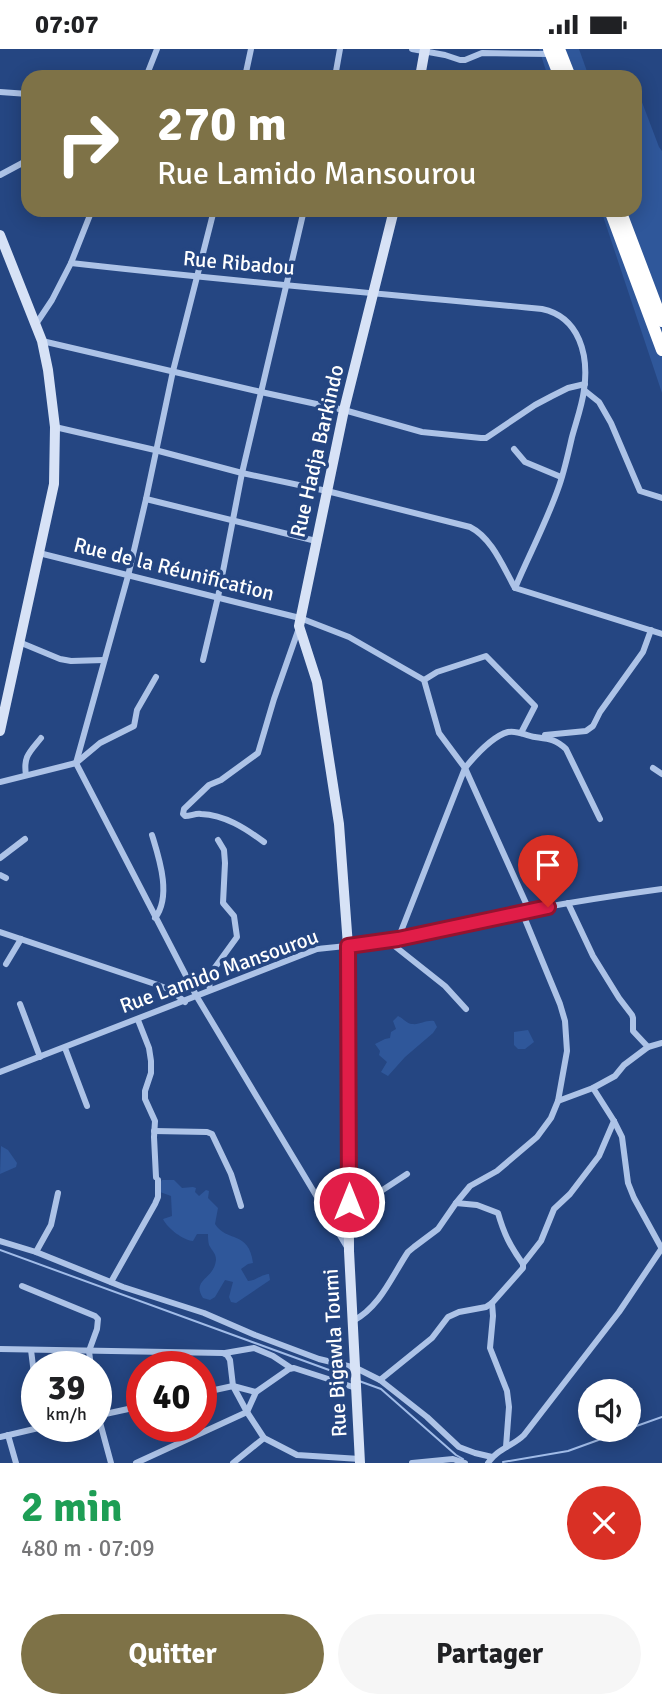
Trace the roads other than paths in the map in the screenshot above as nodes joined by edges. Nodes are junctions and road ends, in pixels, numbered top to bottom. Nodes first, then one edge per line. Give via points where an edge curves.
1 (157, 49) edge
2 (251, 49) edge
3 (340, 49) edge
4 (412, 49) edge
5 (425, 50) edge
6 (553, 51) edge
7 (149, 70) edge
8 (246, 70) edge
9 (336, 70) edge
10 (421, 70) edge
11 (557, 70) edge
12 (565, 70) edge
13 (0, 92) edge
14 (21, 94) edge
15 (21, 164) edge
16 (0, 175) edge
17 (89, 217) edge
18 (212, 217) edge
19 (302, 217) edge
20 (392, 217) edge
21 (613, 217) edge
22 (623, 217) edge
23 (0, 235) edge
24 (71, 263) junction
25 (197, 278) junction
26 (286, 284) junction
27 (373, 293) junction
28 (662, 321) edge
29 (36, 324) junction
30 (42, 341) junction
31 (662, 350) edge
32 (173, 371) junction
33 (585, 387) junction
34 (261, 392) junction
35 (344, 410) junction
36 (55, 427) junction
37 (514, 449) dead end
38 (155, 450) junction
39 (242, 473) junction
40 (561, 477) junction
41 (327, 491) junction
42 (662, 498) edge
43 (146, 499) junction
44 (233, 521) junction
45 (316, 541) junction
46 (39, 553) junction
47 (128, 576) junction
48 (515, 588) junction
49 (218, 597) junction
50 (300, 622) junction
51 (651, 630) junction
52 (662, 634) edge
53 (19, 642) junction
54 (104, 660) junction
55 (203, 660) dead end
56 (156, 677) dead end
57 (424, 680) junction
58 (0, 731) edge
59 (521, 733) junction
60 (531, 737) junction
61 (41, 738) dead end
62 (76, 763) junction
63 (465, 768) junction
64 (653, 768) dead end
65 (662, 774) edge
66 (26, 775) junction
67 (0, 782) edge
68 (600, 819) dead end
69 (152, 835) dead end
70 (25, 839) dead end
71 (218, 840) dead end
72 (264, 842) dead end
73 (0, 858) edge
74 (662, 889) edge
75 (568, 903) junction
76 (525, 911) junction
77 (155, 918) junction
78 (0, 932) edge
79 (21, 939) junction
80 (398, 939) junction
81 (387, 940) junction
82 (348, 946) junction
83 (6, 964) dead end
84 (210, 989) junction
85 (197, 997) junction
86 (185, 1002) junction
87 (20, 1004) dead end
88 (466, 1009) dead end
89 (138, 1020) junction
90 (662, 1044) edge
91 (648, 1047) junction
92 (65, 1048) junction
93 (40, 1057) junction
94 (0, 1072) edge
95 (593, 1088) junction
96 (558, 1101) junction
97 (87, 1106) dead end
98 (614, 1121) junction
99 (154, 1131) junction
100 (407, 1174) dead end
101 (58, 1193) dead end
102 (349, 1202) junction
103 (456, 1203) junction
104 (241, 1206) dead end
105 (0, 1241) edge
106 (662, 1249) edge
107 (349, 1251) junction
108 (36, 1252) junction
109 (523, 1264) junction
110 (111, 1282) junction
111 (22, 1286) dead end
112 (492, 1303) junction
113 (354, 1321) junction
114 (0, 1349) edge
115 (32, 1350) joint
116 (60, 1351) edge
117 (89, 1351) edge
118 (112, 1352) edge
119 (223, 1353) junction
120 (291, 1368) junction
121 (356, 1370) junction
122 (380, 1380) junction
123 (233, 1386) junction
124 (356, 1386) junction
125 (217, 1390) edge
126 (256, 1392) junction
127 (247, 1412) junction
128 (4, 1436) edge
129 (264, 1439) junction
130 (105, 1442) edge
131 (506, 1447) junction
132 (297, 1455) junction
133 (332, 1460) edge
134 (490, 1460) edge
135 (360, 1461) edge
136 (16, 1463) edge
137 (111, 1463) edge
138 (136, 1463) edge
139 (233, 1463) edge
140 (291, 1463) edge
141 (412, 1463) edge
142 (465, 1463) edge

1 - 7 street
2 - 8 street
3 - 9 street
4 - 5 street
5 - 6 street via 460,60 482,53
5 - 10 street
6 - 11 highway
6 - 12 highway
13 - 14 street
15 - 16 street
17 - 24 street
18 - 25 street
19 - 26 street
20 - 27 street, Rue Hadja Barkindo
21 - 31 highway
22 - 28 highway
23 - 29 street
24 - 25 street, Rue Ribadou
24 - 29 street
25 - 26 street, Rue Ribadou
25 - 32 street
26 - 27 street, Rue Ribadou
26 - 34 street
27 - 33 street, Rue Ribadou via 552,311 562,316 578,337 584,354
27 - 35 street, Rue Hadja Barkindo
29 - 30 street
30 - 32 street
30 - 36 street
32 - 34 street
32 - 38 street
33 - 35 street via 552,396 481,438 422,432
33 - 40 street, Rue Ribadou
33 - 42 street via 611,423 640,491
34 - 35 street
34 - 39 street
35 - 41 street, Rue Hadja Barkindo
36 - 38 street
36 - 46 street via 54,484
37 - 40 street via 525,462
38 - 39 street
38 - 43 street
39 - 41 street
39 - 44 street
40 - 48 street, Rue Ribadou
41 - 45 street, Rue Hadja Barkindo
41 - 48 street via 475,529
43 - 44 street
43 - 47 street
44 - 45 street
44 - 49 street
45 - 50 street, Rue Hadja Barkindo
46 - 47 street, Rue de la Réunification
46 - 53 street
47 - 49 street, Rue de la Réunification
47 - 54 street
48 - 51 street
49 - 50 street, Rue de la Réunification
49 - 55 street
50 - 57 street, Rue de la Réunification via 349,637
50 - 72 street via 258,753 209,785 183,814 220,818
50 - 82 street, Rue Bigawla Toumi via 317,682 337,811
51 - 52 street
51 - 60 street via 643,652 593,726 586,731
53 - 54 street via 60,659
53 - 58 street
54 - 62 street
56 - 62 street via 137,710 134,726 100,743
57 - 59 street via 486,656 535,706
57 - 63 street via 439,733
59 - 60 street
59 - 63 street via 498,737
60 - 68 street via 557,741 566,749
61 - 66 street via 25,759
62 - 66 street
62 - 77 street
63 - 76 street
63 - 80 street
64 - 65 street
66 - 67 street
69 - 77 street via 164,885
70 - 73 street
71 - 84 street via 224,850 223,903 234,916 237,937 208,977
74 - 75 street, Rue Lamido Mansourou
75 - 76 street, Rue Lamido Mansourou
75 - 91 street via 593,956 634,1018 634,1031
76 - 80 street, Rue Lamido Mansourou
76 - 96 street via 565,1021 567,1051
77 - 85 street
78 - 79 street
79 - 83 street
79 - 86 street via 155,984
80 - 81 street, Rue Lamido Mansourou
81 - 82 street, Rue Lamido Mansourou
81 - 88 street via 450,990
82 - 84 street, Rue Lamido Mansourou via 317,949
82 - 102 street, Rue Bigawla Toumi
84 - 85 street, Rue Lamido Mansourou
85 - 86 street, Rue Lamido Mansourou
85 - 107 street
86 - 89 street, Rue Lamido Mansourou
87 - 93 street
89 - 92 street, Rue Lamido Mansourou
89 - 99 street via 151,1061 145,1099 155,1121
90 - 91 street
91 - 95 street via 615,1076
92 - 93 street, Rue Lamido Mansourou
92 - 97 street
93 - 94 street, Rue Lamido Mansourou
95 - 96 street
95 - 98 street
96 - 103 street via 537,1137 497,1171 470,1186
98 - 106 street via 622,1137 628,1183
98 - 109 street via 599,1156 554,1209 541,1241
99 - 104 street via 212,1134
99 - 110 street via 158,1197
100 - 102 street via 372,1197
101 - 108 street via 51,1224
102 - 107 street, Rue Bigawla Toumi
103 - 109 street via 498,1213 509,1244
103 - 113 street via 438,1229 408,1252 366,1314
105 - 108 street
106 - 131 street via 524,1435
107 - 113 street, Rue Bigawla Toumi
108 - 110 street
109 - 112 street
110 - 121 street
111 - 117 street via 95,1316 99,1321
112 - 122 street via 448,1317 432,1338
112 - 131 street via 490,1349 507,1391
113 - 121 street, Rue Bigawla Toumi
114 - 115 street
115 - 116 street
118 - 119 street
119 - 120 street via 254,1348
119 - 123 street via 230,1360
120 - 124 street
120 - 126 street
121 - 122 street
121 - 124 street, Rue Bigawla Toumi
122 - 134 street via 459,1447
123 - 125 street
123 - 126 street
123 - 127 street
124 - 135 street, Rue Bigawla Toumi
126 - 127 street
127 - 129 street
127 - 138 street
128 - 136 street
129 - 132 street
129 - 139 street
130 - 137 street
131 - 134 street
132 - 133 street
132 - 140 street
133 - 135 street
141 - 142 street via 453,1459

